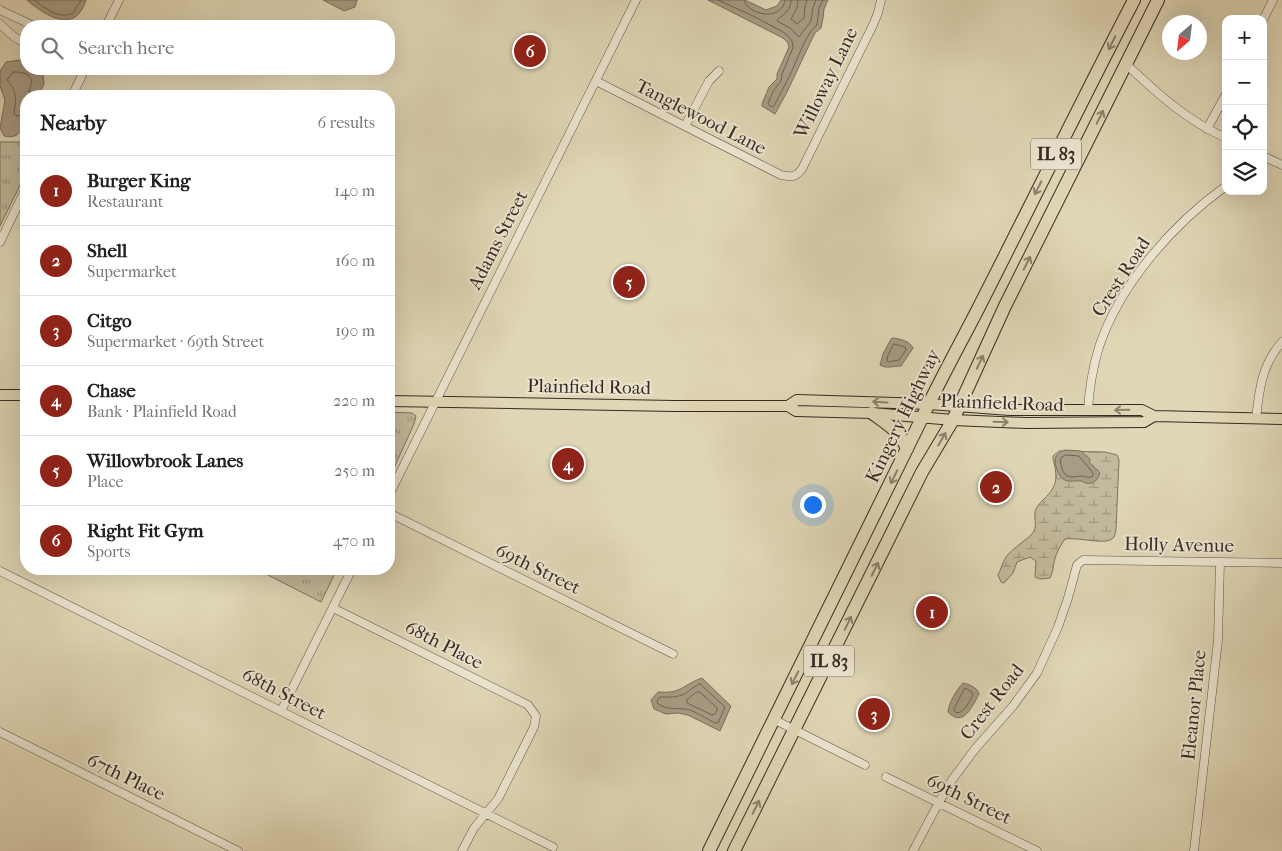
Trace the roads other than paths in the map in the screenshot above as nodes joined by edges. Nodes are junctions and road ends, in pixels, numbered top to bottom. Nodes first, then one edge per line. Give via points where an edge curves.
1 (119, 0) edge
2 (636, 0) edge
3 (881, 0) edge
4 (1134, 0) edge
5 (1158, 0) edge
6 (1273, 0) edge
7 (0, 10) edge
8 (1266, 15) edge
9 (21, 20) edge
10 (109, 20) edge
11 (0, 24) edge
12 (20, 40) edge
13 (1126, 64) junction
14 (719, 71) dead end
15 (82, 75) edge
16 (596, 81) junction
17 (75, 90) edge
18 (1222, 101) edge
19 (685, 126) junction
20 (1207, 129) junction
21 (1222, 136) edge
22 (1267, 159) edge
23 (1282, 164) edge
24 (794, 176) joint
25 (1222, 189) edge
26 (20, 200) edge
27 (0, 242) edge
28 (1282, 342) edge
29 (0, 394) edge
30 (20, 395) edge
31 (395, 401) edge
32 (436, 402) junction
33 (929, 404) junction
34 (788, 406) junction
35 (959, 406) junction
36 (1088, 411) junction
37 (872, 413) junction
38 (1154, 416) junction
39 (922, 417) junction
40 (1256, 419) junction
41 (1282, 419) edge
42 (953, 420) junction
43 (907, 449) junction
44 (395, 483) edge
45 (395, 516) edge
46 (1220, 562) junction
47 (1282, 563) edge
48 (1077, 565) joint
49 (0, 571) edge
50 (349, 575) edge
51 (333, 608) junction
52 (673, 654) dead end
53 (281, 711) junction
54 (775, 720) junction
55 (795, 730) junction
56 (0, 732) edge
57 (865, 765) dead end
58 (886, 777) dead end
59 (939, 802) junction
60 (486, 814) junction
61 (553, 847) dead end
62 (238, 851) edge
63 (462, 851) edge
64 (709, 851) edge
65 (734, 851) edge
66 (913, 851) edge
67 (1037, 851) edge
68 (1194, 851) edge

1 - 10 street
2 - 16 street, Adams Street
3 - 24 street, Willoway Lane via 873,24 802,169
4 -> 33 highway, Kingery Highway / IL 83
5 - 13 highway, IL 83
6 - 8 street
7 - 9 street
11 - 12 street
13 - 20 street via 1171,105
35 -> 13 highway, IL 83 via 1005,306
14 - 19 street via 709,81
15 - 17 street
16 - 19 street, Tanglewood Lane
16 - 32 street, Adams Street
18 - 20 street
19 - 24 street, Tanglewood Lane via 781,175
20 - 21 street
22 - 23 street
25 - 36 street, Crest Road via 1166,239 1123,298 1100,346
26 - 27 street
28 - 40 street via 1262,376
29 - 30 main road
31 - 32 main road, Plainfield Road
32 - 34 main road, Plainfield Road
32 - 44 street, Adams Street
33 -> 34 main road, Plainfield Road via 797,400
33 - 35 main road, Plainfield Road
33 - 39 highway, Kingery Highway / IL 83
34 - 37 main road, Plainfield Road via 796,411
35 - 36 main road, Plainfield Road
35 - 42 highway, IL 83
38 -> 36 main road, Plainfield Road via 1142,410
37 - 39 main road, Plainfield Road
37 - 43 highway via 904,439
38 - 40 main road, Plainfield Road
42 -> 38 main road, Plainfield Road via 1094,424 1144,422
39 - 42 main road, Plainfield Road
39 - 43 highway, Kingery Highway / IL 83
40 - 41 main road, Plainfield Road
55 -> 42 highway, IL 83 via 922,472
43 -> 54 highway, Kingery Highway / IL 83
45 - 52 street, 69th Street
46 - 47 street, Holly Avenue
46 - 48 street, Holly Avenue via 1083,560
46 - 68 street, Eleanor Place via 1218,639
48 - 59 street, Crest Road via 1058,627 1037,673 960,769
49 - 53 street, 68th Street
50 - 51 street
51 - 53 street
51 - 60 street, 68th Place via 528,705 536,716 534,727 498,799
53 - 60 street, 68th Street
54 - 55 street
54 - 64 highway, Kingery Highway / IL 83
55 - 57 street
65 -> 55 highway, IL 83
56 - 62 street, 67th Place
58 - 59 street, 69th Street
59 - 66 street, Crest Road
59 - 67 street, 69th Street
60 - 61 street, 68th Street
60 - 63 street

